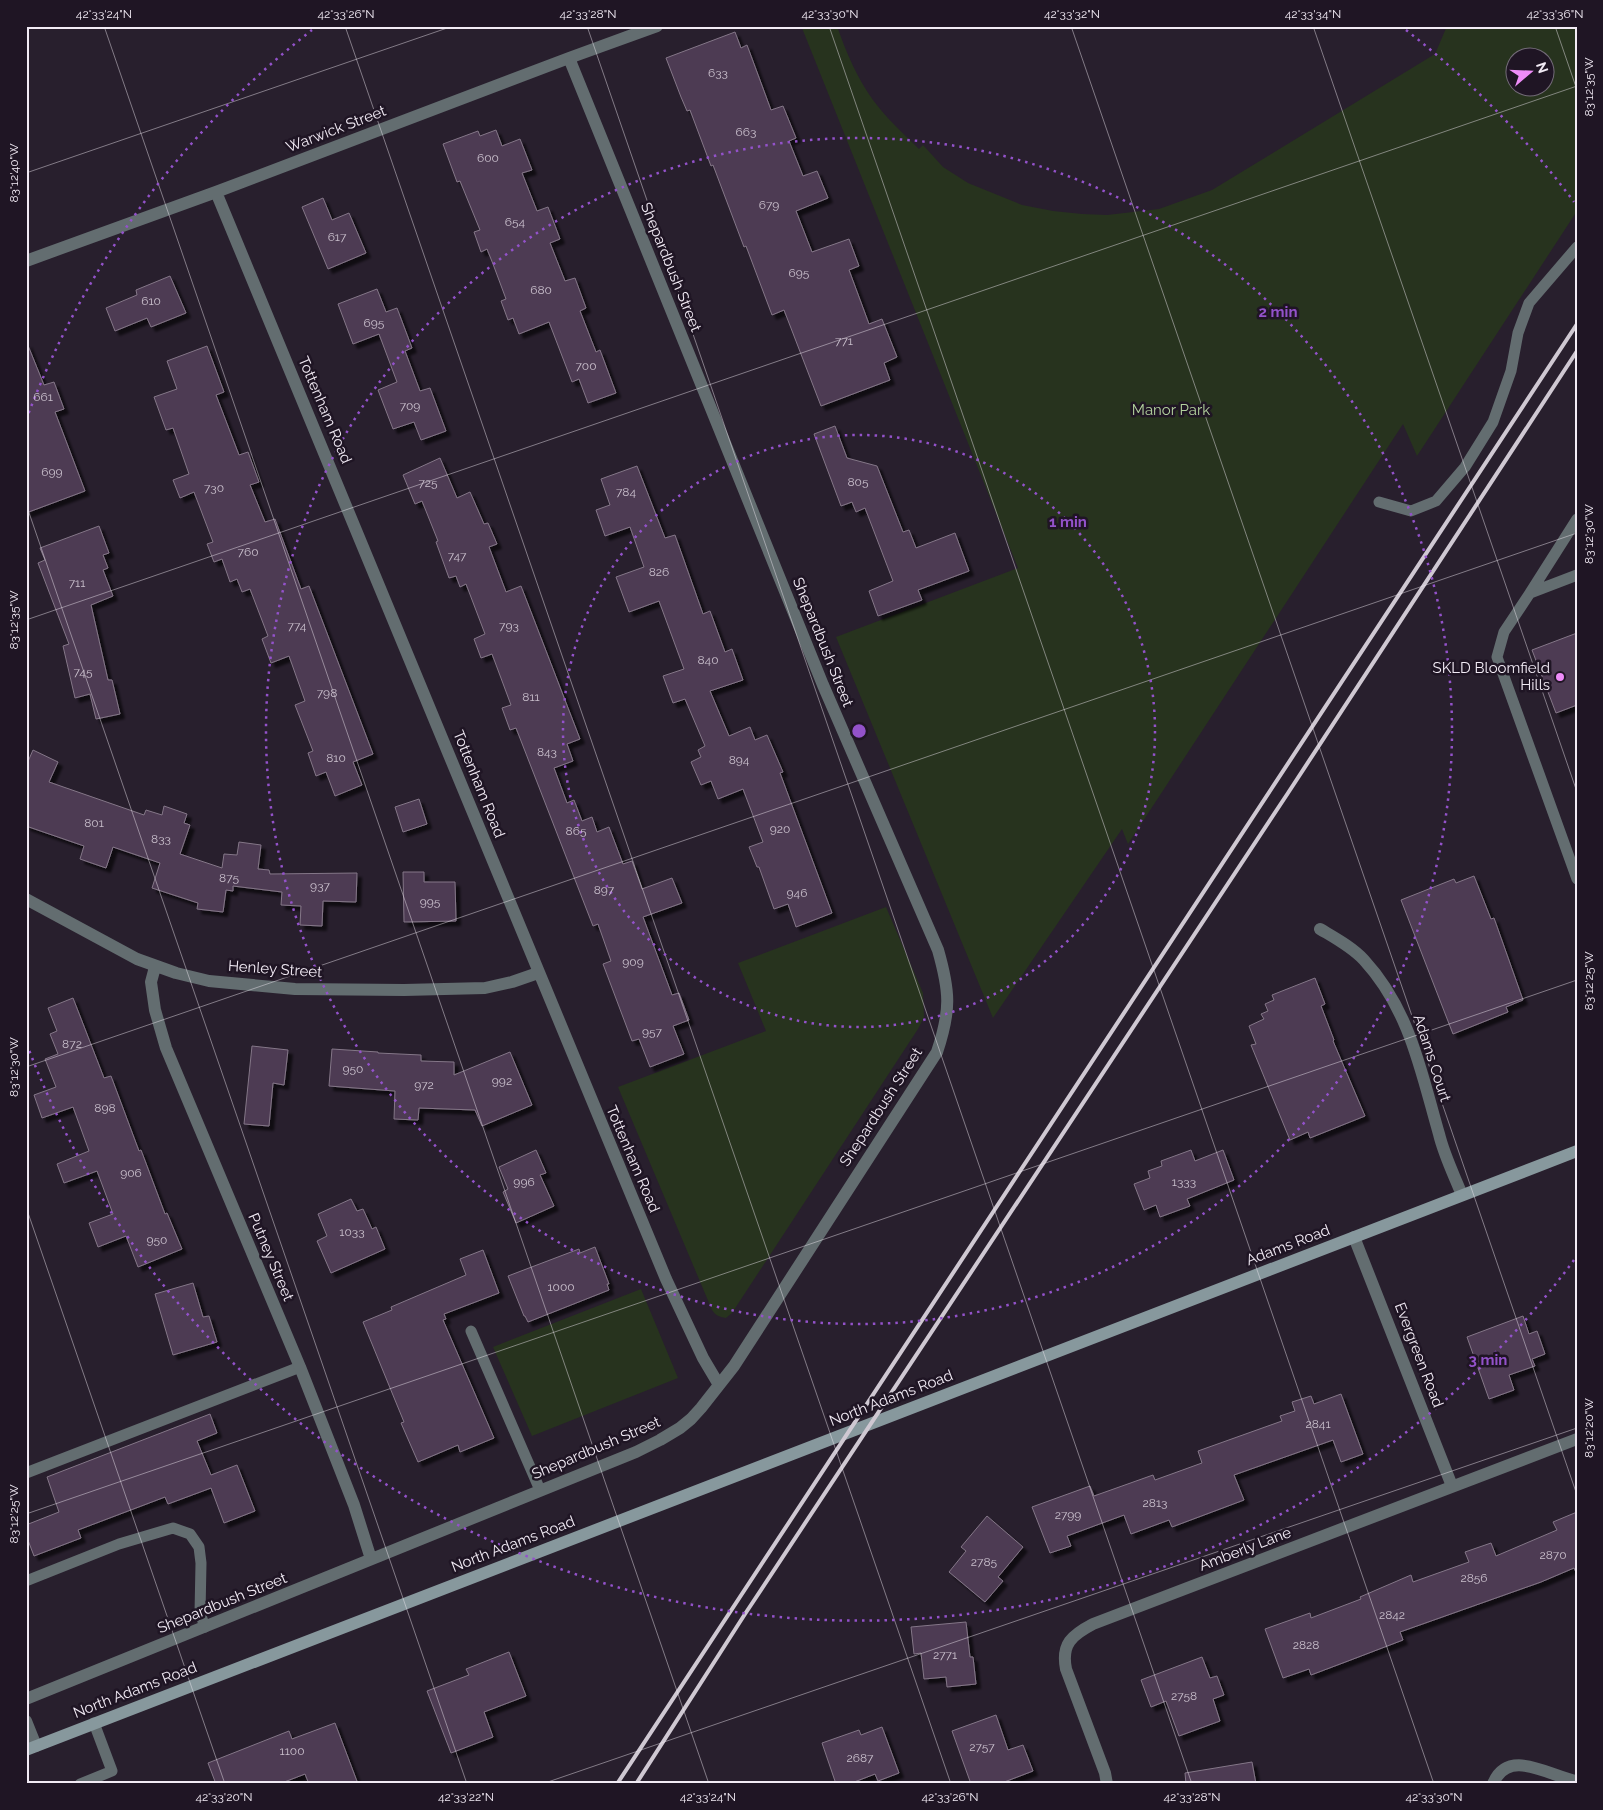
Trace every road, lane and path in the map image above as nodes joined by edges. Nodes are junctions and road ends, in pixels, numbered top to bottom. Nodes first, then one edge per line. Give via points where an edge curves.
1 (657, 26) edge
2 (569, 58) junction
3 (216, 192) junction
4 (1577, 247) edge
5 (26, 261) edge
6 (1379, 502) dead end
7 (1577, 518) edge
8 (1577, 575) edge
9 (1530, 593) junction
10 (1577, 879) edge
11 (26, 899) edge
12 (1320, 928) dead end
13 (155, 967) junction
14 (538, 973) junction
15 (1577, 1151) edge
16 (1462, 1195) junction
17 (1354, 1237) junction
18 (471, 1331) dead end
19 (300, 1367) junction
20 (1012, 1369) joint
21 (719, 1385) junction
22 (1577, 1439) edge
23 (26, 1473) edge
24 (1452, 1486) junction
25 (540, 1490) junction
26 (372, 1559) junction
27 (26, 1581) edge
28 (205, 1627) junction
29 (26, 1699) edge
30 (26, 1721) edge
31 (94, 1723) junction
32 (31, 1748) edge
33 (1577, 1783) edge
34 (80, 1784) edge
35 (1107, 1784) edge
36 (1493, 1784) edge

1 - 2 street, Warwick Street
2 - 3 street, Warwick Street
2 - 21 street, Shepardbush Street via 823,686 938,950 948,994 946,1027 937,1052
3 - 5 street, Warwick Street
3 - 14 street, Tottenham Road
4 - 6 lane via 1529,303 1493,422 1465,468 1436,501 1411,511
7 - 9 lane
8 - 9 lane
9 - 10 lane via 1504,632 1497,657
11 - 13 street, Henley Street
12 - 16 street, Adams Court via 1364,960 1397,1006 1412,1039 1439,1137
13 - 14 street, Henley Street via 208,981 296,989 485,988
13 - 19 street, Putney Street via 151,982 153,1001 166,1048
14 - 21 street, Tottenham Road via 666,1280
15 - 16 main road, Adams Road
16 - 17 main road, Adams Road
17 - 20 main road, Adams Road
17 - 24 street, Evergreen Road
18 - 25 lane
19 - 23 lane
19 - 26 street, Putney Street
20 - 31 main road, North Adams Road
21 - 25 street, Shepardbush Street via 691,1419 660,1440
22 - 24 street, Amberly Lane
24 - 35 street, Amberly Lane via 1080,1631 1068,1642 1064,1657 1066,1669
25 - 26 street, Shepardbush Street
26 - 28 street, Shepardbush Street
27 - 28 lane via 119,1544 173,1528 190,1534 199,1547 200,1613
28 - 29 street, Shepardbush Street
30 - 32 street
31 - 32 main road, North Adams Road
31 - 34 lane via 112,1771
33 - 36 street via 1523,1764 1511,1766

